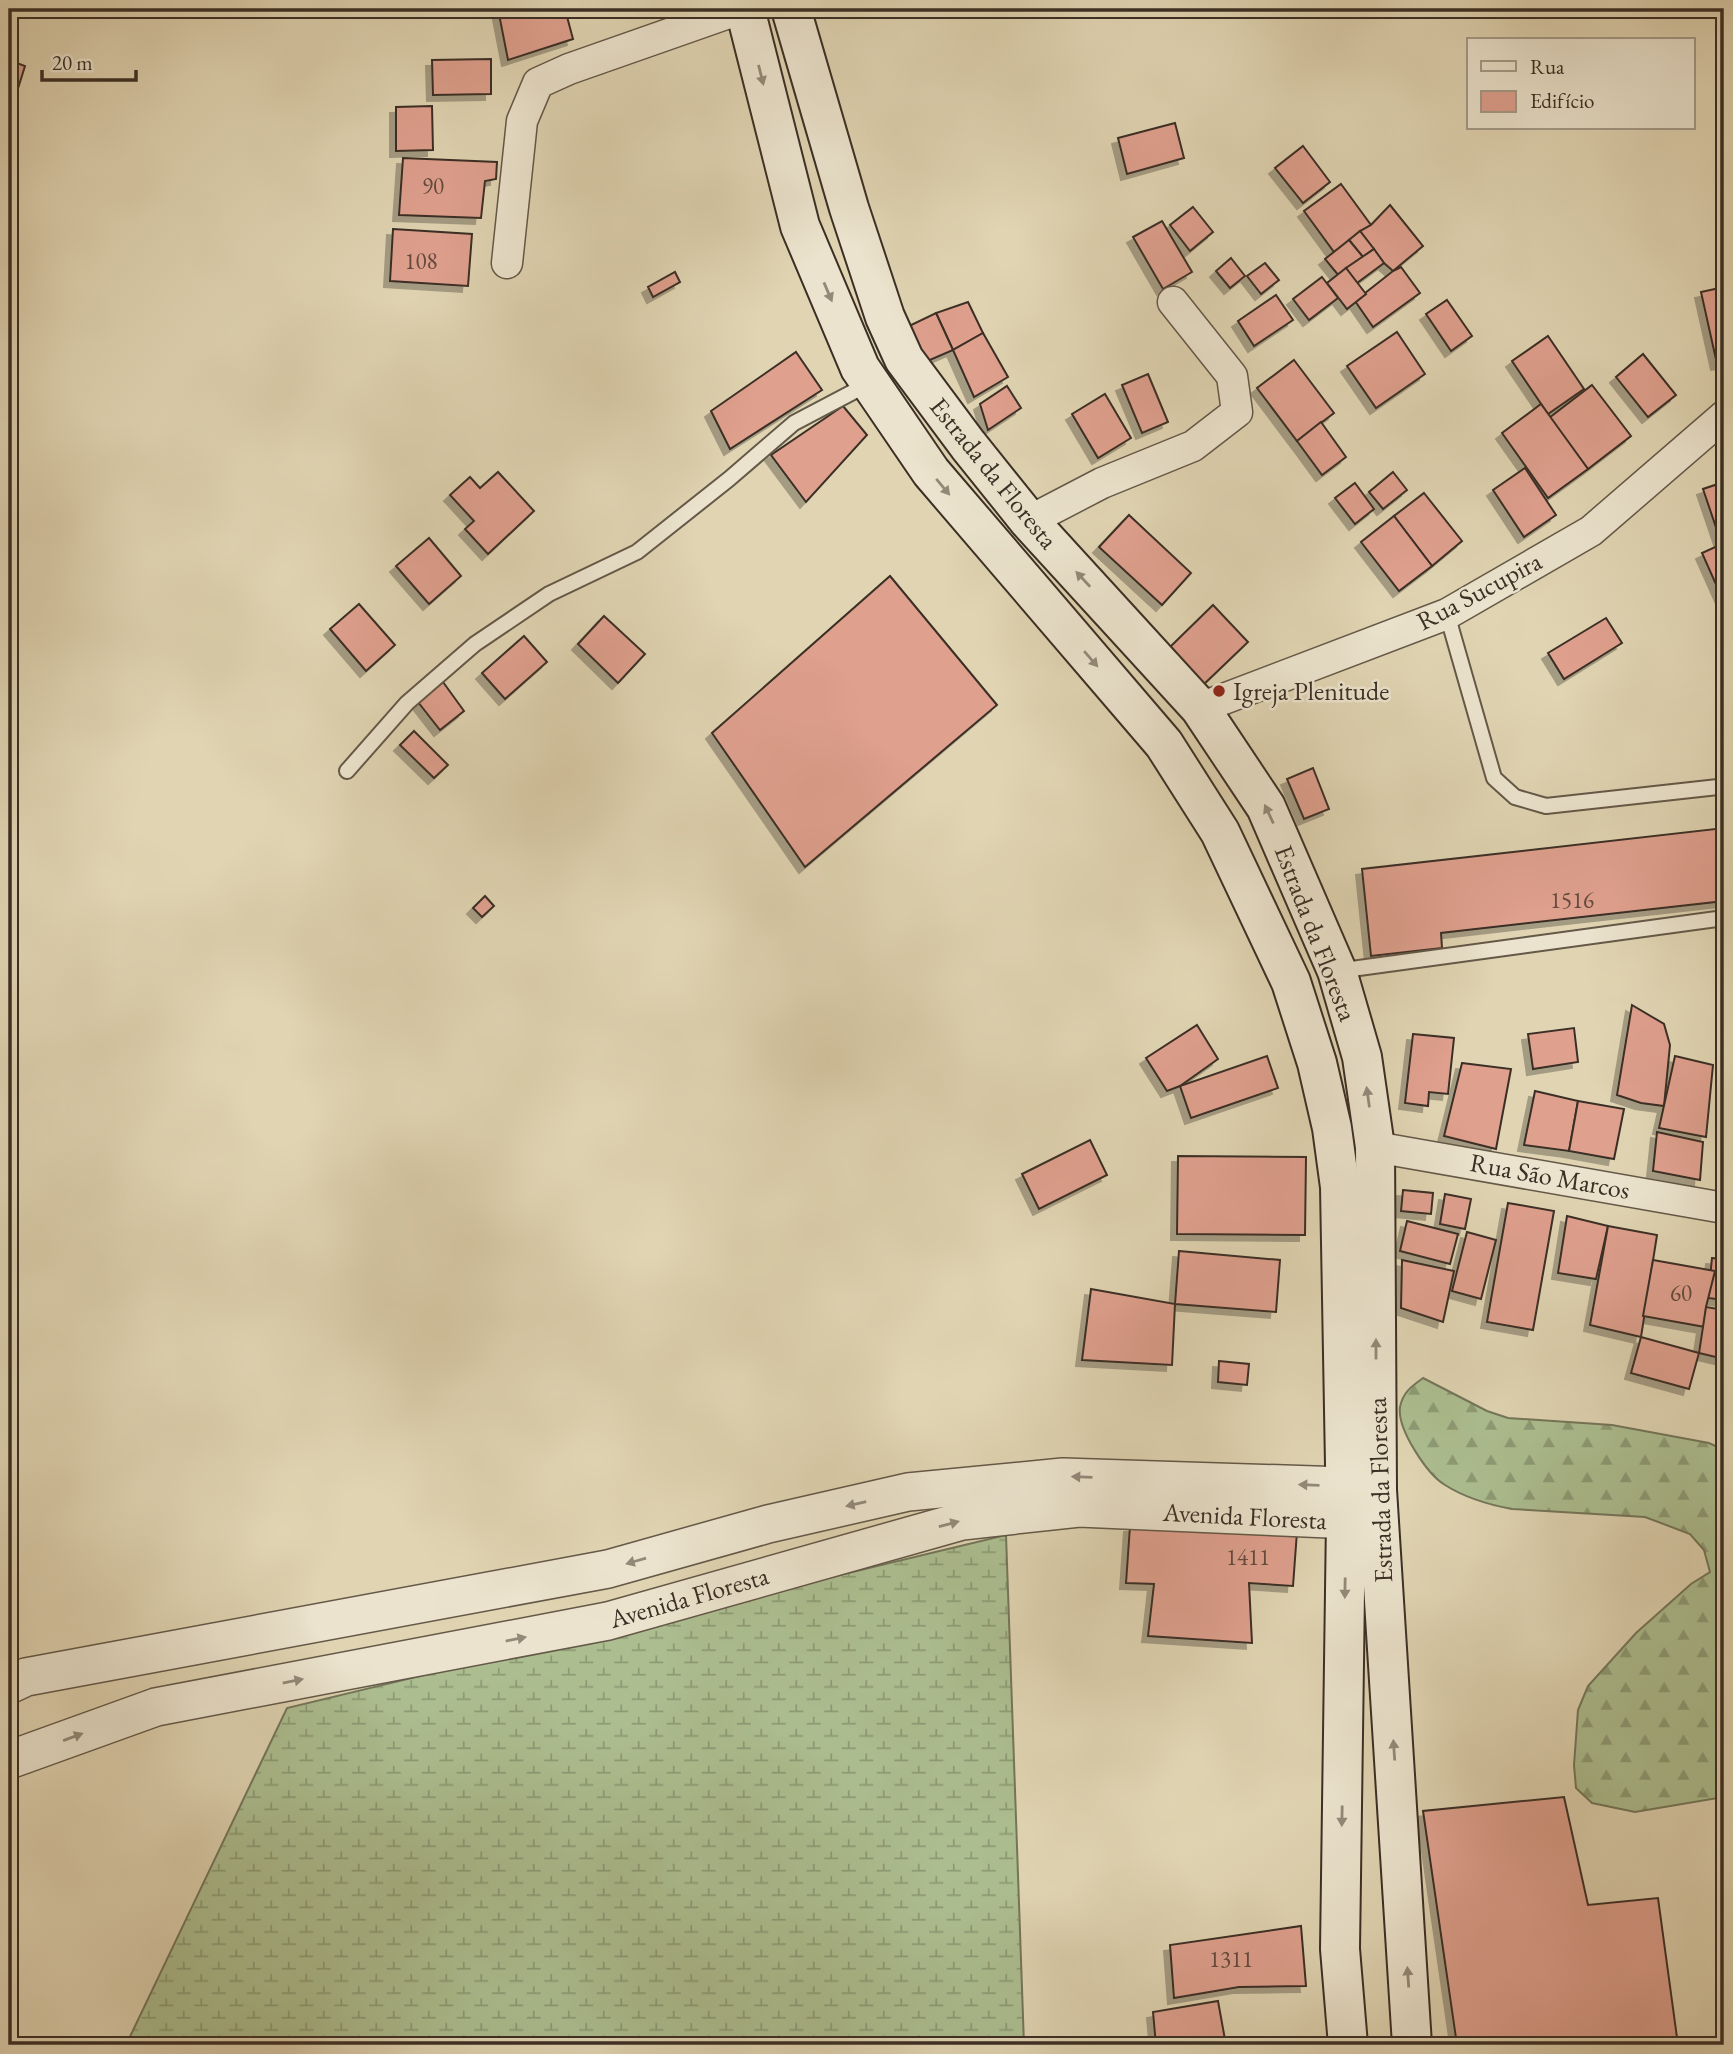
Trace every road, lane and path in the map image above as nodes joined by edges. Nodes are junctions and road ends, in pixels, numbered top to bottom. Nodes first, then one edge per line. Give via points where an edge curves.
1 (742, 9) edge
2 (791, 9) edge
3 (507, 263) dead end
4 (1173, 302) dead end
5 (870, 383) junction
6 (1724, 416) edge
7 (1029, 522) junction
8 (1447, 614) junction
9 (1200, 708) junction
10 (347, 771) dead end
11 (1724, 789) edge
12 (1724, 918) edge
13 (1336, 971) junction
14 (1375, 1147) junction
15 (1724, 1208) edge
16 (1362, 1505) junction
17 (9, 1685) edge
18 (9, 1760) edge
19 (1348, 2045) edge
20 (1412, 2045) edge

1 - 3 street via 538,83 522,121
1 -> 5 main road, Estrada da Floresta via 800,226
2 - 7 main road, Estrada da Floresta via 849,208 904,359
4 - 7 street via 1232,376 1237,412 1193,446 1102,483
5 - 10 lane via 794,423 637,552 549,594 475,645 407,703
5 -> 16 main road, Estrada da Floresta via 931,472 1164,744 1220,832 1291,982 1332,1128
6 - 8 street, Rua Sucupira via 1591,531
9 -> 7 main road, Estrada da Floresta
8 - 9 street, Rua Sucupira
8 - 11 lane via 1494,778 1515,797 1546,806
13 -> 9 main road, Estrada da Floresta via 1266,807
12 - 13 lane
14 -> 13 main road, Estrada da Floresta via 1362,1057
14 - 15 street, Rua São Marcos
16 -> 14 main road, Estrada da Floresta
16 -> 17 street, Avenida Floresta via 1063,1477 908,1492 768,1524 608,1569 26,1677
18 -> 16 street, Avenida Floresta via 156,1707 608,1621 961,1521 1079,1508
16 -> 19 main road, Estrada da Floresta via 1340,1949
20 -> 16 main road, Estrada da Floresta

